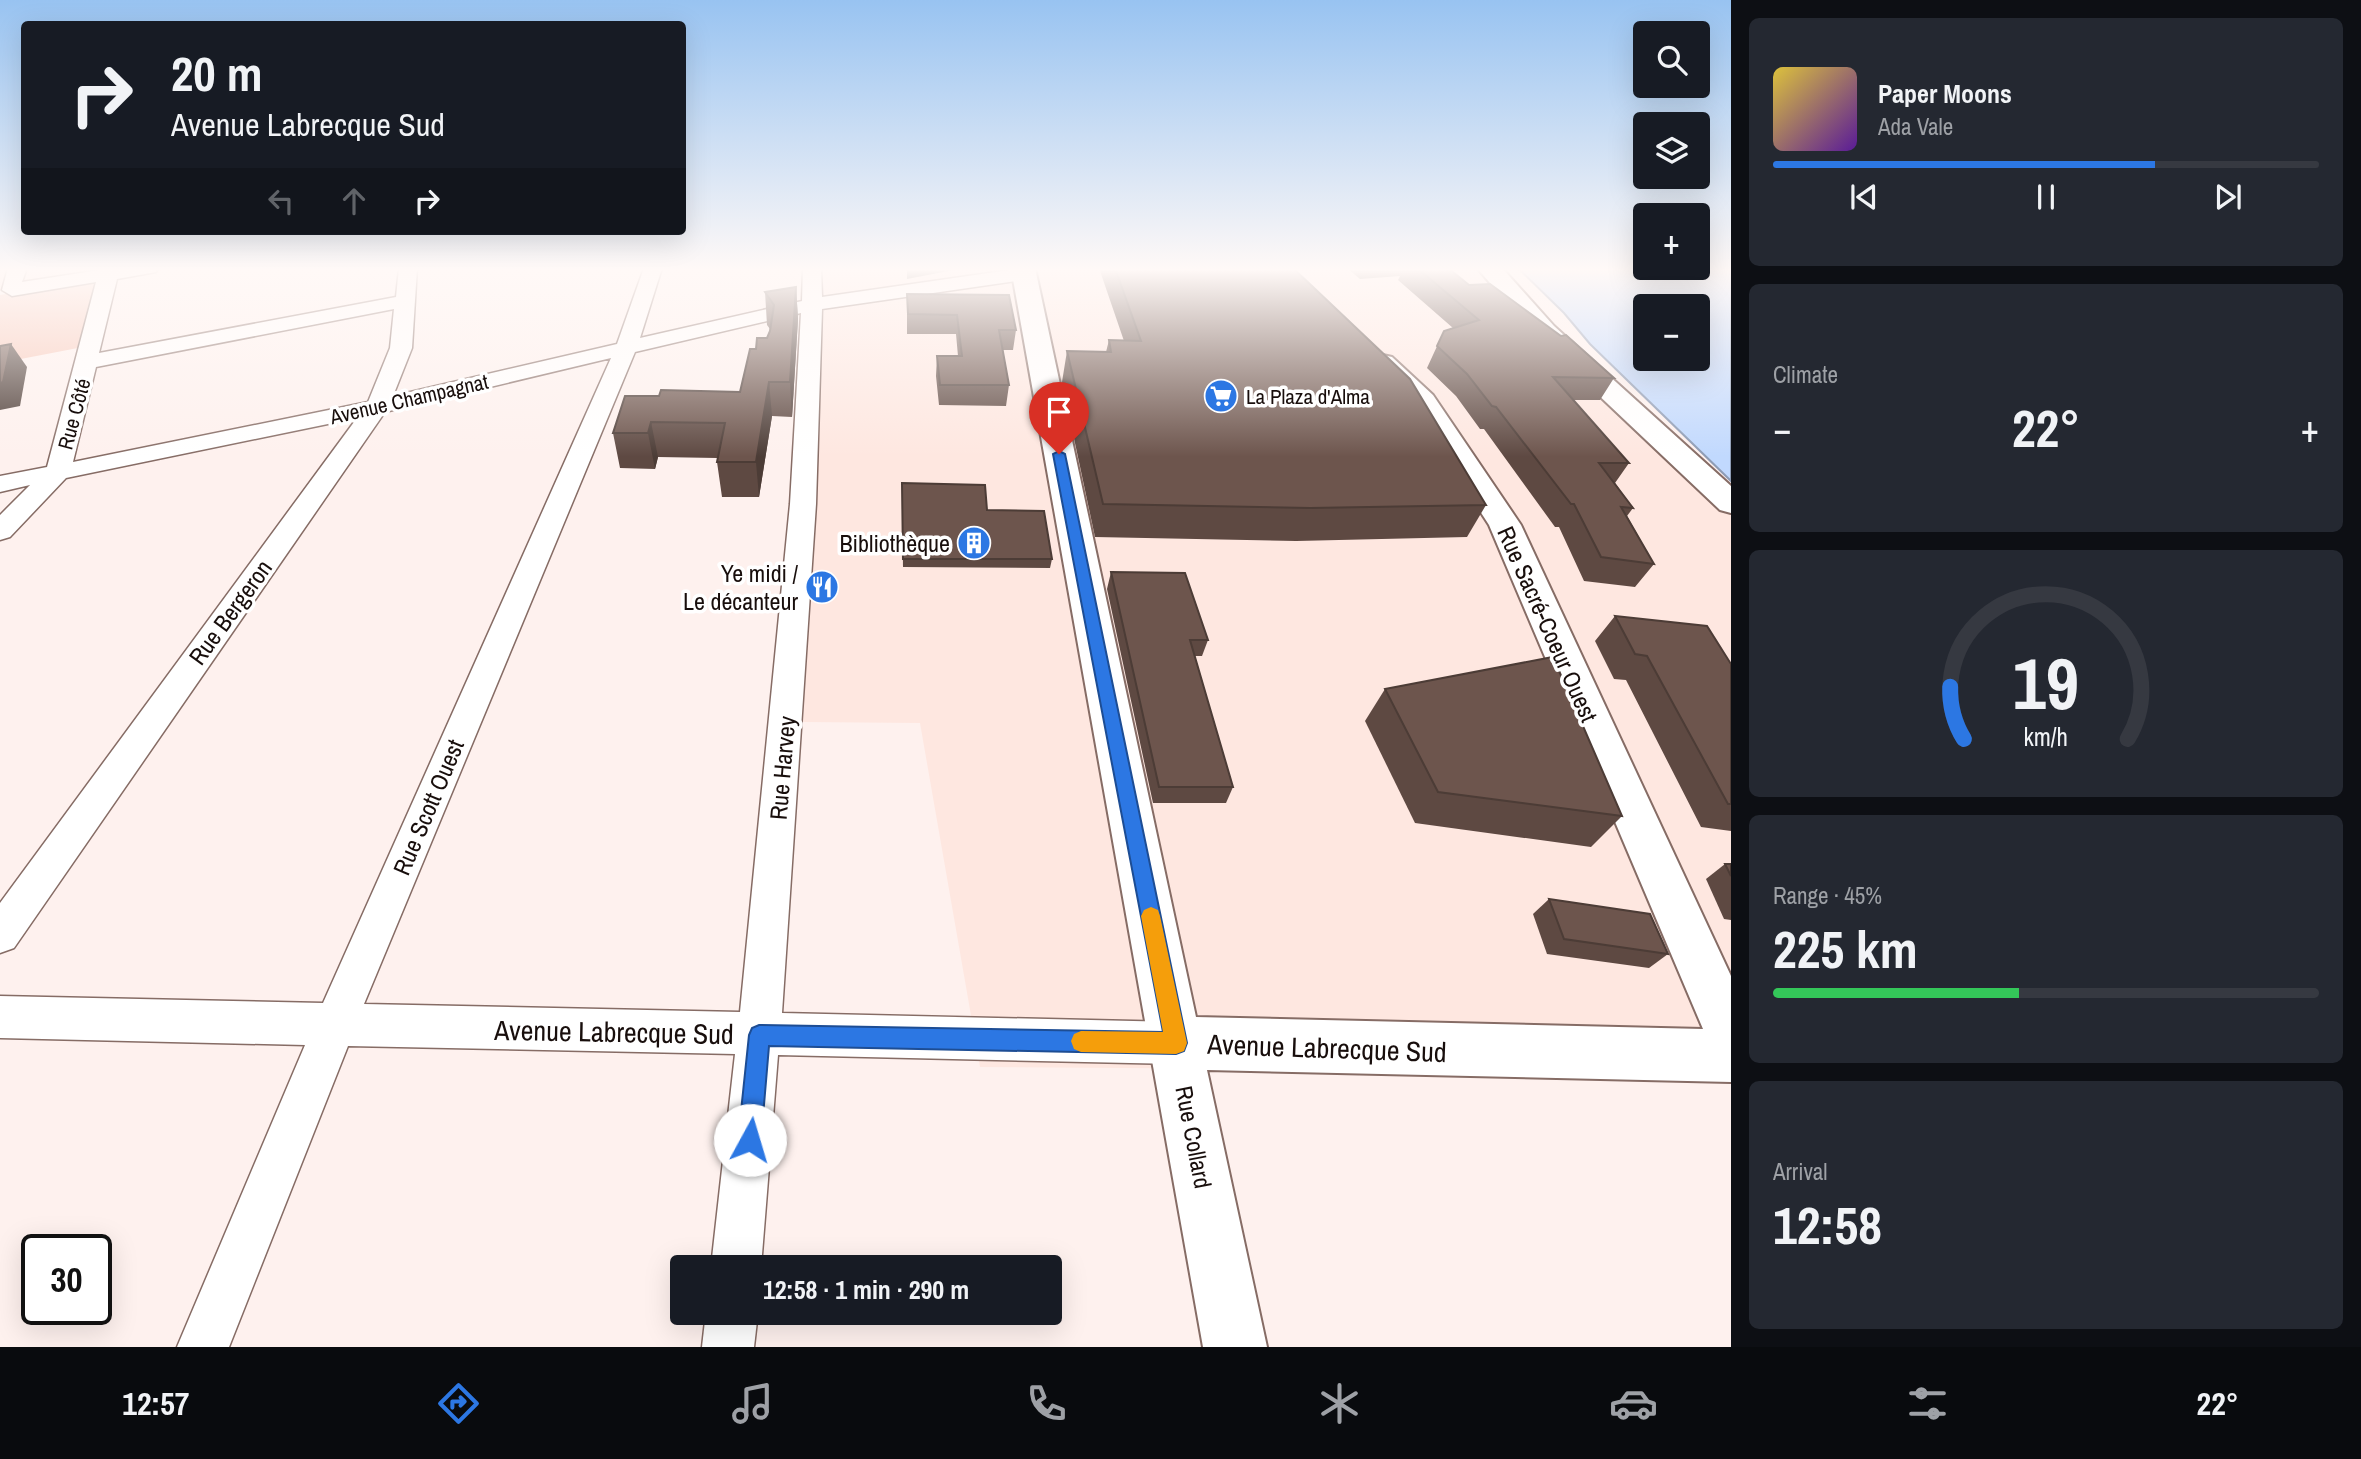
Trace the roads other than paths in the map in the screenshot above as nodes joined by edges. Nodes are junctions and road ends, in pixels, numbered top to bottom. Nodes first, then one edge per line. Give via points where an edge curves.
1 (94, 331) edge
2 (251, 331) edge
3 (403, 331) edge
4 (632, 331) edge
5 (701, 331) edge
6 (812, 331) edge
7 (1035, 331) edge
8 (1545, 331) edge
9 (1359, 340) edge
10 (626, 349) junction
11 (88, 362) junction
12 (377, 407) junction
13 (58, 472) junction
14 (0, 484) edge
15 (1731, 503) edge
16 (0, 531) edge
17 (0, 935) edge
18 (0, 1017) edge
19 (335, 1024) junction
20 (1731, 1034) edge
21 (759, 1035) junction
22 (1176, 1043) junction
23 (1731, 1056) edge
24 (737, 1255) edge
25 (731, 1325) edge
26 (203, 1347) edge
27 (728, 1347) edge
28 (1235, 1347) edge

1 - 11 street, Rue Côté
2 - 11 street
3 - 12 street, Rue Bergeron via 401,348
4 - 10 street, Rue Scott Ouest
5 - 10 street, Avenue Champagnat
6 - 21 street, Rue Harvey via 806,476
7 - 22 street, Rue Collard
8 - 15 street
9 - 20 street, Rue Sacré-Coeur Ouest via 1423,401 1505,525
10 - 12 street, Avenue Champagnat
10 - 19 street, Rue Scott Ouest
11 - 13 street, Rue Côté
12 - 13 street, Avenue Champagnat
12 - 17 street, Rue Bergeron
13 - 14 street, Avenue Champagnat
13 - 16 street, Rue Côté
18 - 19 street, Avenue Labrecque Sud
19 - 21 street, Avenue Labrecque Sud
19 - 26 street, Rue Scott Ouest
21 - 22 street, Avenue Labrecque Sud
21 - 24 street, Rue Harvey
22 - 23 street, Avenue Labrecque Sud
22 - 28 street, Rue Collard
25 - 27 street

